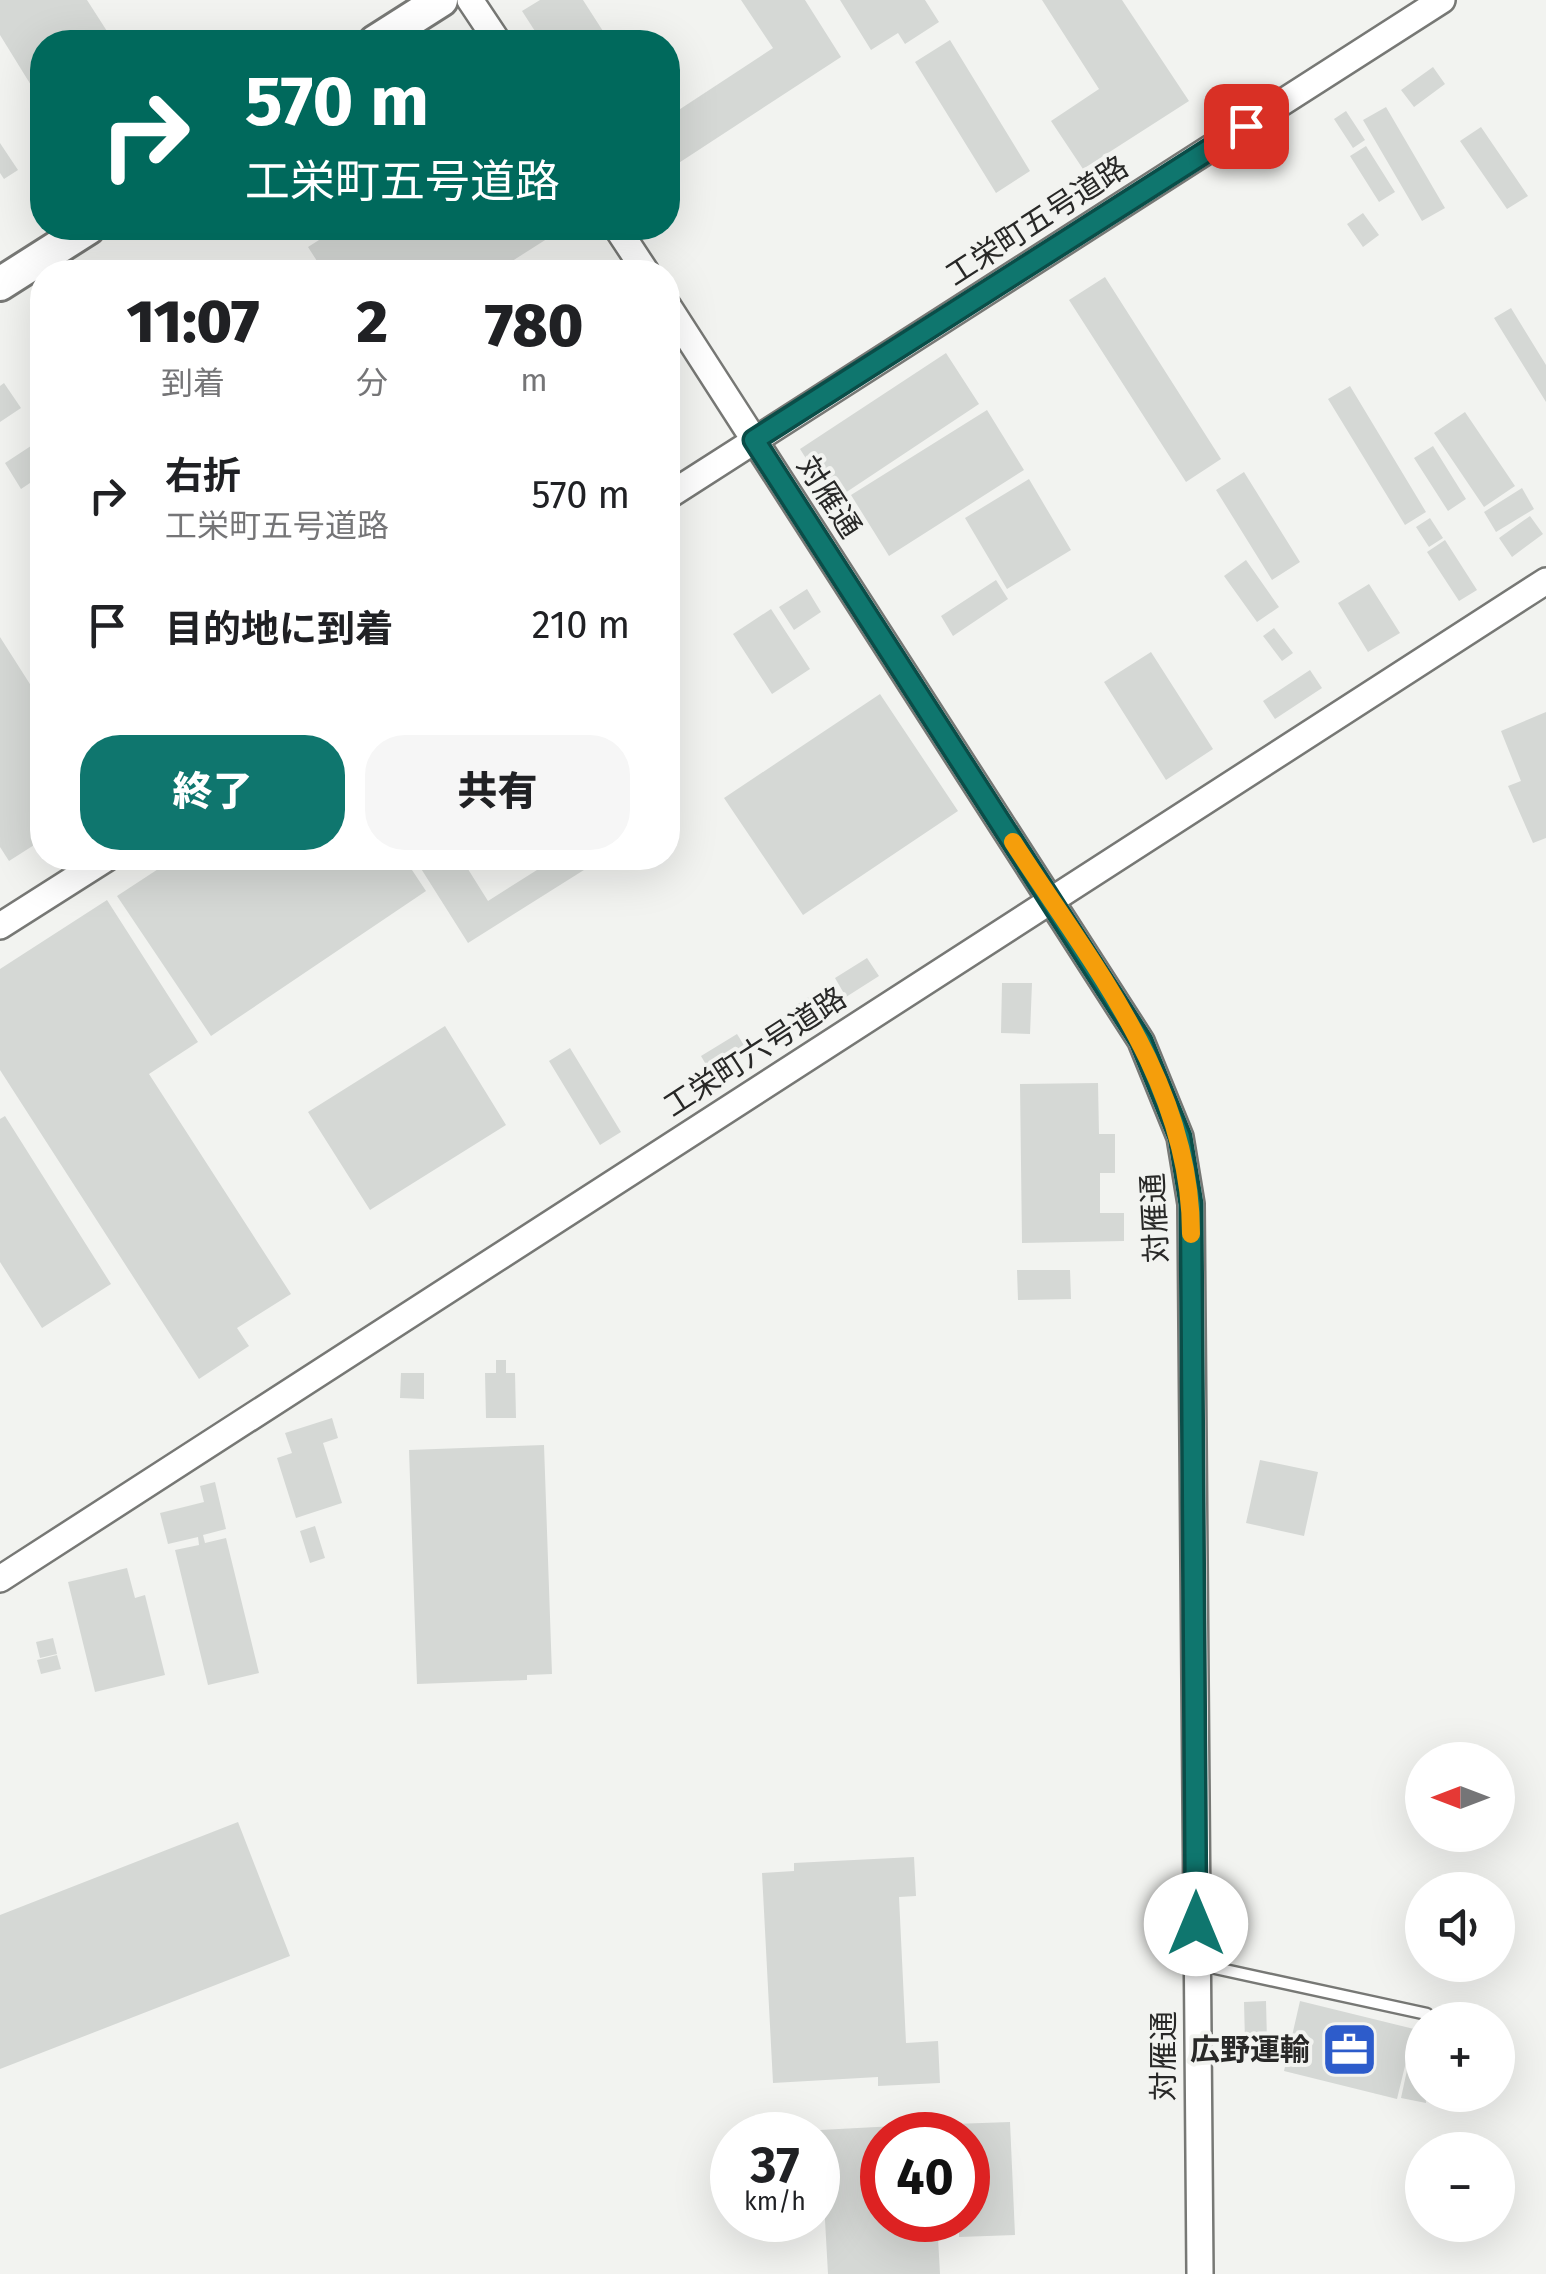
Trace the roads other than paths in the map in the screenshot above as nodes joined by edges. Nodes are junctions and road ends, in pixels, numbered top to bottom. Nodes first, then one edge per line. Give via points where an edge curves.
1 (441, 0) edge
2 (470, 0) edge
3 (1442, 0) edge
4 (394, 30) edge
5 (490, 30) edge
6 (69, 240) edge
7 (38, 260) edge
8 (30, 265) edge
9 (0, 284) edge
10 (680, 325) edge
11 (754, 440) junction
12 (680, 488) edge
13 (1546, 581) edge
14 (88, 870) edge
15 (1051, 900) junction
16 (0, 926) edge
17 (0, 1578) edge
18 (1196, 1964) junction
19 (1405, 2009) edge
20 (1200, 2274) edge

1 - 4 main road
2 - 5 street
3 - 11 street, 工栄町五号道路
6 - 7 main road
8 - 9 main road
10 - 11 street, 対雁通
11 - 12 street, 工栄町五号道路
11 - 15 street, 対雁通
13 - 15 street, 工栄町六号道路
14 - 16 street
15 - 17 street, 工栄町六号道路
15 - 18 street, 対雁通 via 1158,1073 1187,1172
18 - 19 lane
18 - 20 street, 対雁通

